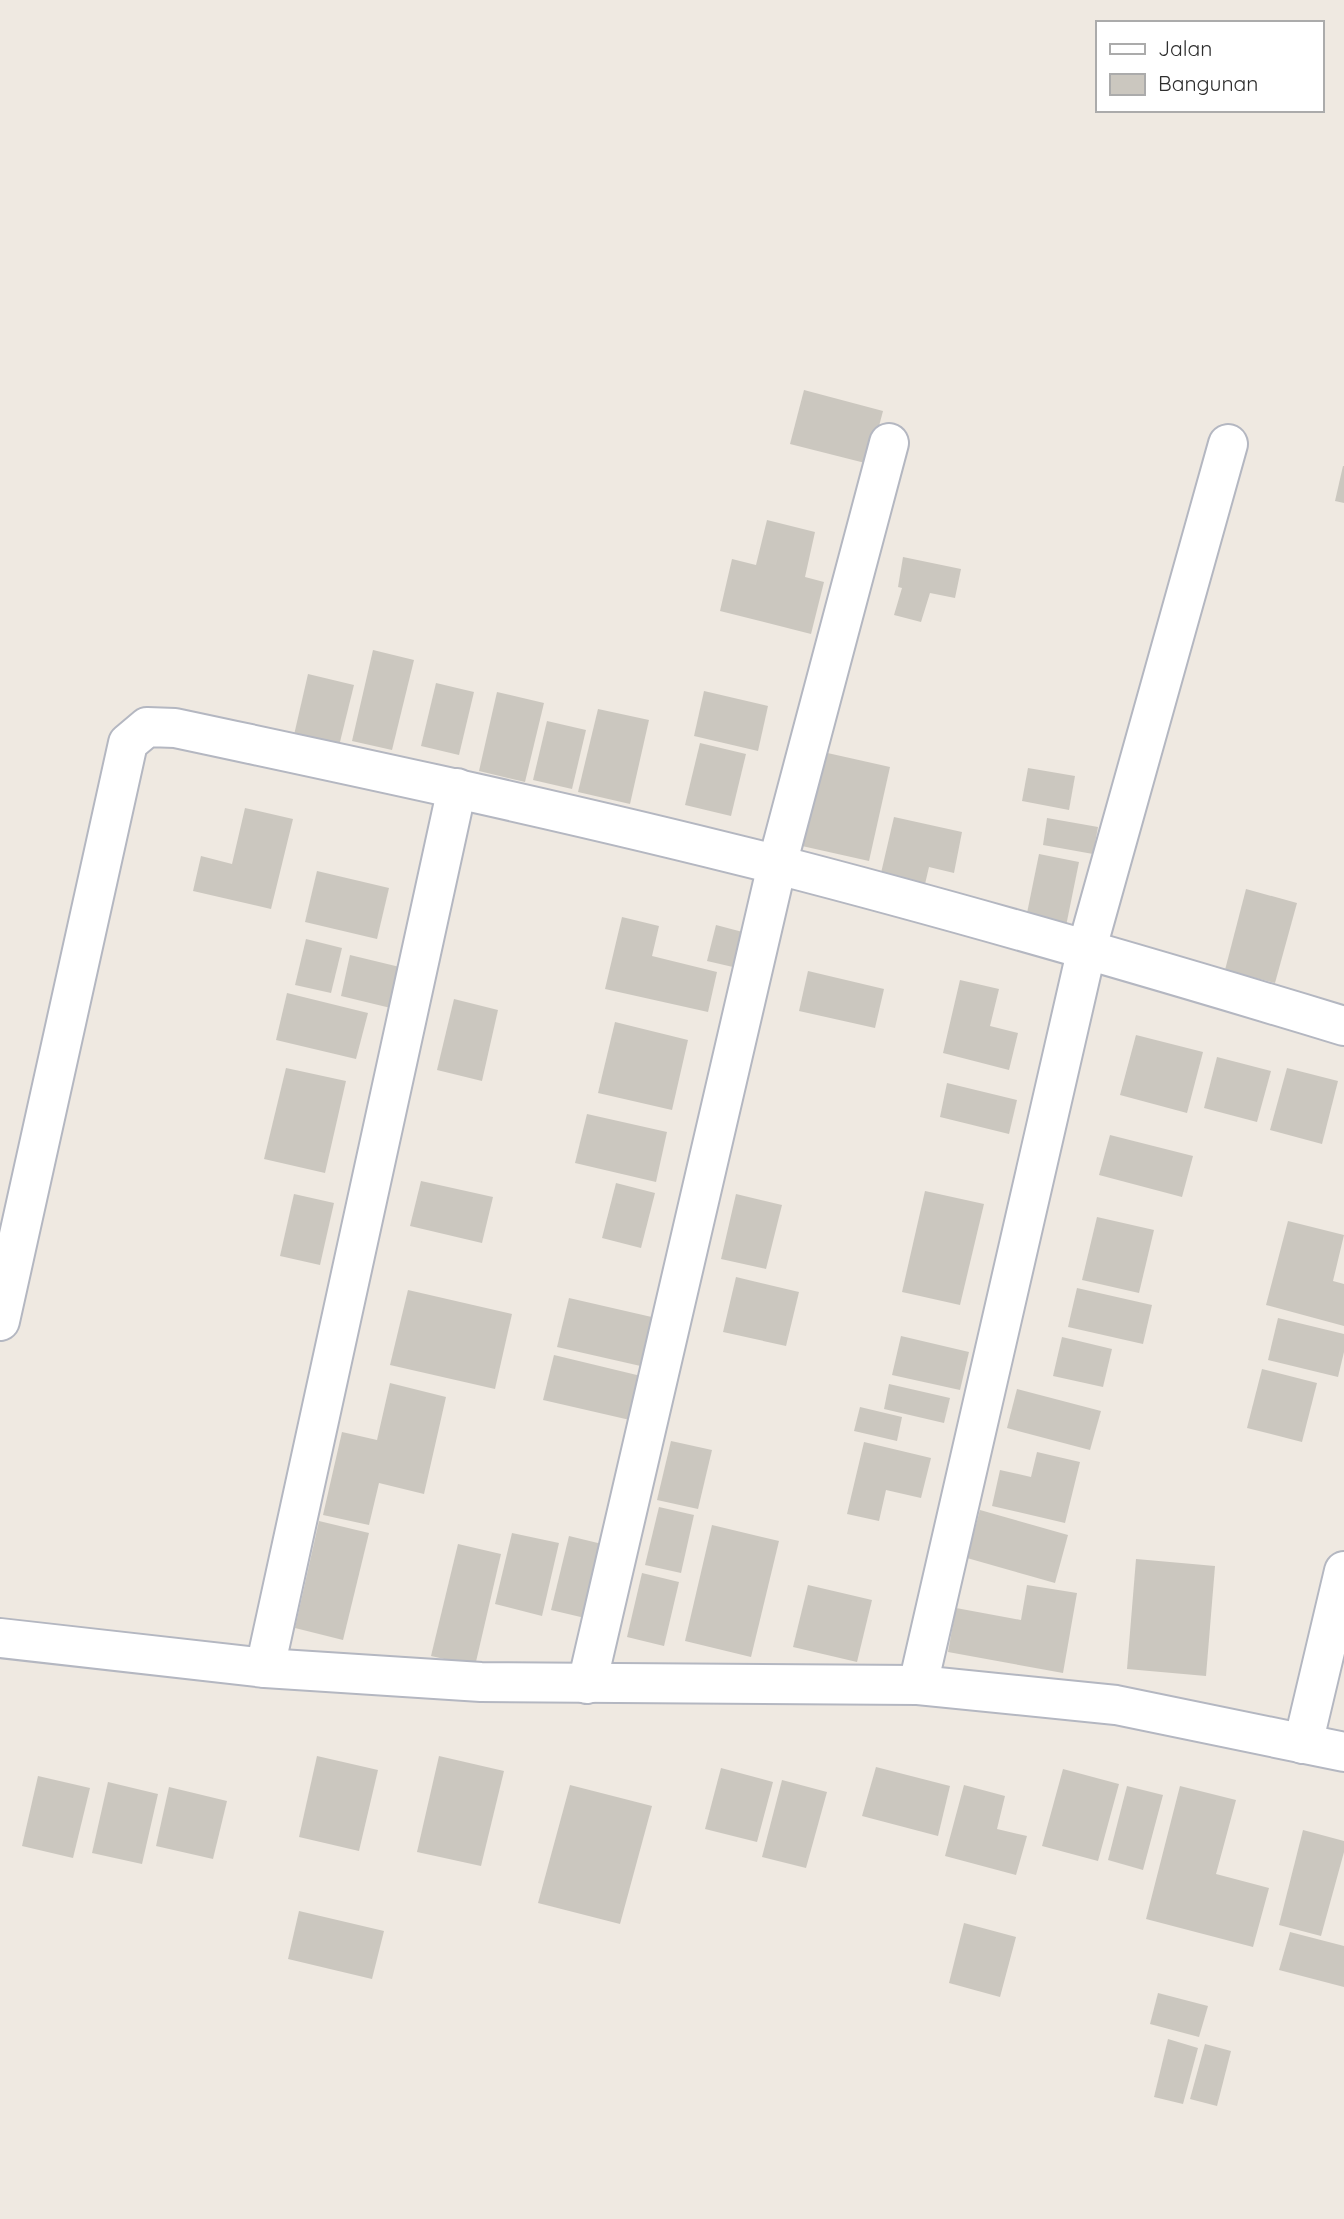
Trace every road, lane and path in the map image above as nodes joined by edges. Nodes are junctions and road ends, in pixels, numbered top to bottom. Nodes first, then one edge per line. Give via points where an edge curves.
1 (889, 443) dead end
2 (1228, 444) dead end
3 (457, 788) junction
4 (777, 865) junction
5 (1087, 948) junction
6 (1344, 1026) edge
7 (0, 1321) edge
8 (1344, 1571) edge
9 (0, 1638) edge
10 (265, 1668) junction
11 (587, 1684) junction
12 (918, 1685) junction
13 (1303, 1744) junction
14 (1344, 1752) edge

1 - 4 street
2 - 5 street
3 - 4 street
3 - 7 street via 175,728 147,727 128,743
3 - 10 street
4 - 5 street
4 - 11 street
5 - 6 street
5 - 12 street
8 - 13 street
9 - 10 street
10 - 11 street
11 - 12 street
12 - 13 street via 1116,1705
13 - 14 street

